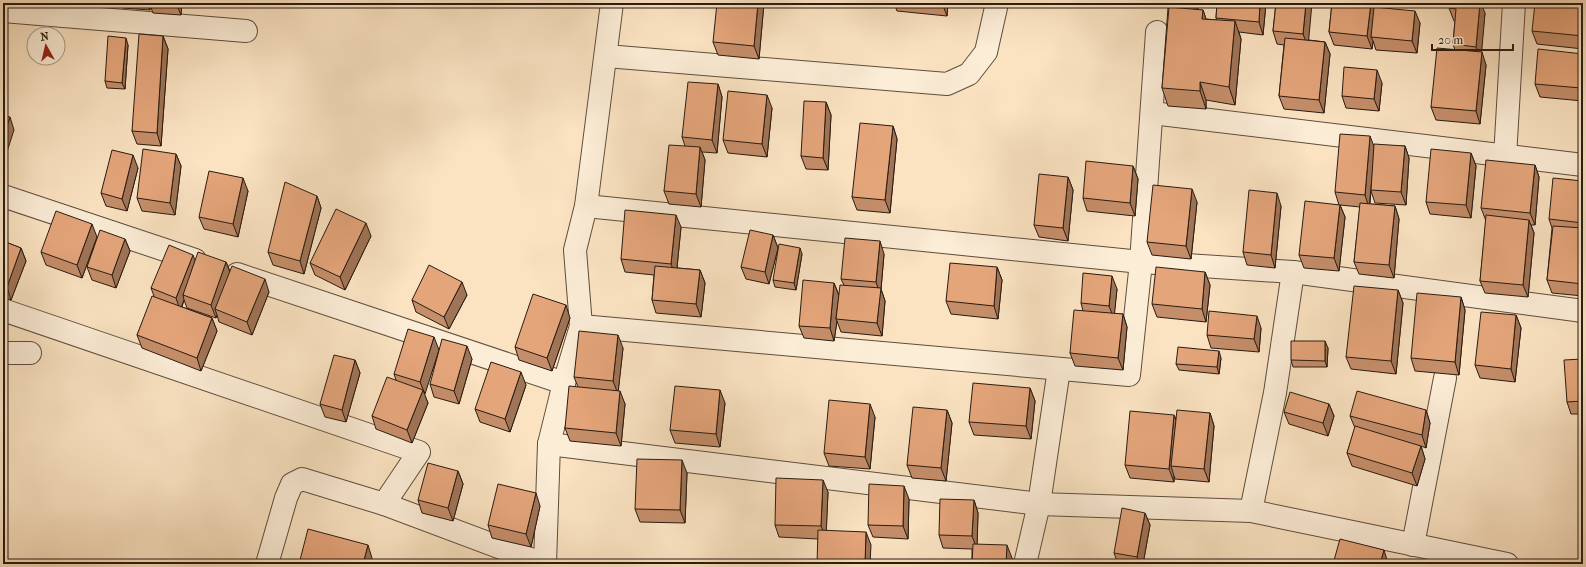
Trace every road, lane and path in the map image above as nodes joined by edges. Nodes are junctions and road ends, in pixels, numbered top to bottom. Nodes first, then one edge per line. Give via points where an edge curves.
1 (612, 3) edge
2 (997, 3) edge
3 (1514, 3) edge
4 (3, 11) edge
5 (246, 31) dead end
6 (1157, 32) dead end
7 (606, 56) junction
8 (1152, 113) junction
9 (1505, 157) junction
10 (1583, 165) edge
11 (3, 196) edge
12 (586, 206) junction
13 (1141, 262) junction
14 (1293, 272) junction
15 (3, 310) edge
16 (1583, 311) edge
17 (581, 326) junction
18 (3, 353) edge
19 (30, 353) dead end
20 (1059, 369) junction
21 (1445, 378) dead end
22 (564, 383) junction
23 (549, 444) junction
24 (384, 504) junction
25 (1039, 504) junction
26 (1251, 511) junction
27 (1414, 545) junction
28 (267, 564) edge
29 (544, 564) edge
30 (1025, 564) edge
31 (1507, 564) edge

1 - 7 street
2 - 7 street via 986,52 969,74 947,84
3 - 9 street
4 - 5 street
6 - 8 street
7 - 12 street
8 - 9 street
8 - 13 street
9 - 10 street
11 - 22 street
12 - 13 street
12 - 17 street via 575,250
13 - 14 street
13 - 20 street via 1129,375
14 - 16 street
14 - 26 street via 1275,393
15 - 24 street via 419,452
17 - 20 street
17 - 22 street
18 - 19 street
20 - 25 street
21 - 27 street
22 - 23 street
23 - 25 street
23 - 29 street
24 - 28 street via 302,479 292,484
24 - 29 street
25 - 26 street
25 - 30 street
26 - 27 street
27 - 31 street

